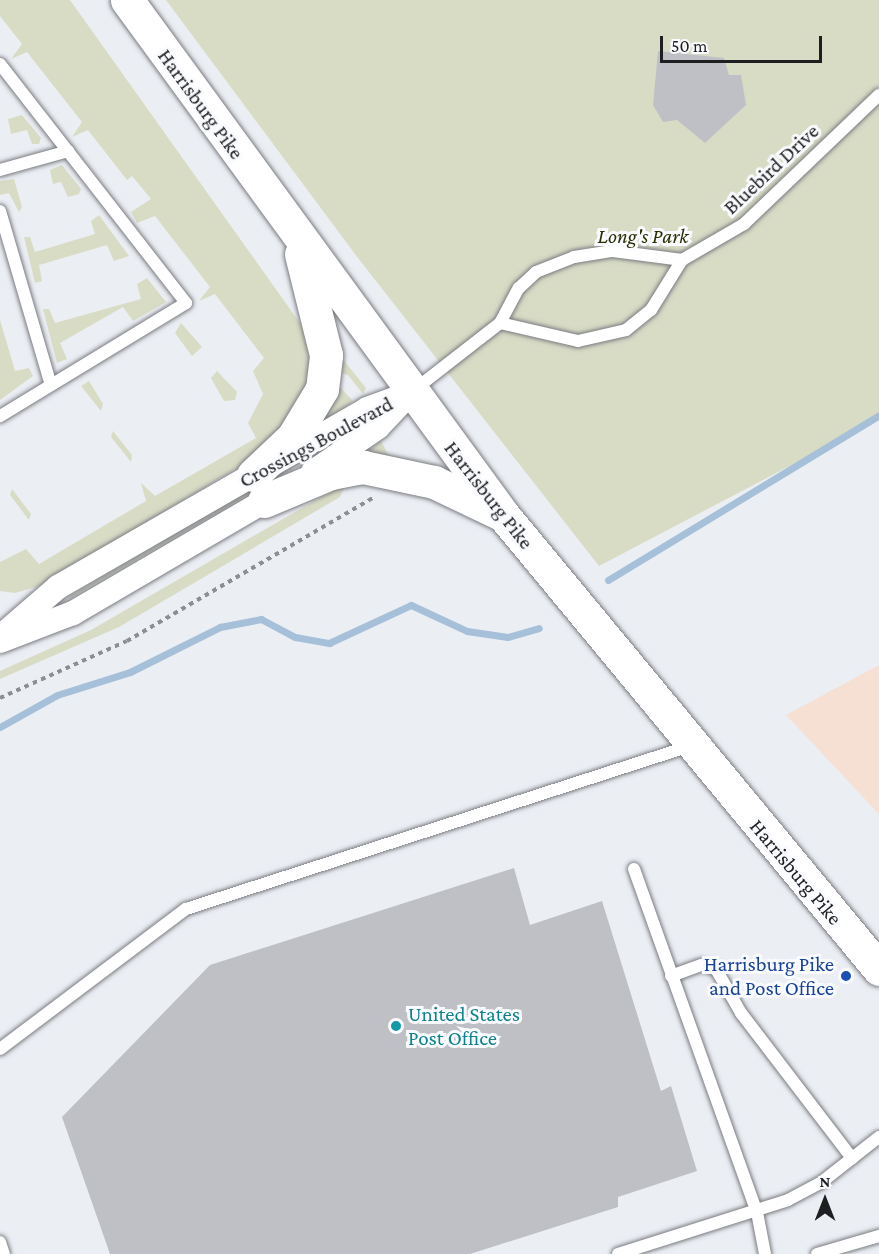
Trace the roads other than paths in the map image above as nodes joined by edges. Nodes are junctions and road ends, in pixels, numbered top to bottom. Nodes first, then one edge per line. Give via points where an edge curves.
1 (127, 0) edge
2 (0, 64) edge
3 (879, 95) edge
4 (68, 151) junction
5 (0, 170) edge
6 (0, 211) edge
7 (296, 234) junction
8 (682, 260) junction
9 (500, 323) junction
10 (51, 385) junction
11 (410, 393) junction
12 (0, 416) edge
13 (259, 488) junction
14 (504, 516) junction
15 (0, 639) edge
16 (690, 746) junction
17 (634, 869) dead end
18 (879, 969) edge
19 (671, 976) junction
20 (0, 1049) edge
21 (879, 1137) edge
22 (852, 1158) junction
23 (757, 1212) junction
24 (879, 1236) edge
25 (0, 1242) edge
26 (4, 1254) edge
27 (618, 1254) edge
28 (765, 1254) edge
29 (818, 1254) edge

1 - 7 main road, Harrisburg Pike
2 - 4 lane
3 - 8 lane, Bluebird Drive via 744,224
4 - 5 lane
4 - 10 lane via 186,303
6 - 10 lane
7 - 11 main road, Harrisburg Pike
7 - 13 main road via 326,373 313,410
8 - 9 lane via 613,251 553,264 526,279
8 - 9 lane, Bluebird Drive via 651,310 612,336 562,340
9 - 11 lane
10 - 12 lane
11 - 13 street, Crossings Boulevard via 378,427
11 - 14 main road, Harrisburg Pike
13 - 14 main road via 373,467 434,482
13 - 15 street, Crossings Boulevard via 58,587
14 - 16 main road, Harrisburg Pike
16 - 18 main road, Harrisburg Pike
16 - 20 lane via 186,909
17 - 19 lane
19 - 22 lane via 702,965 716,969 741,1013
19 - 23 lane
21 - 22 lane
22 - 23 lane via 806,1191
23 - 27 lane
23 - 28 lane
24 - 29 lane
25 - 26 lane

